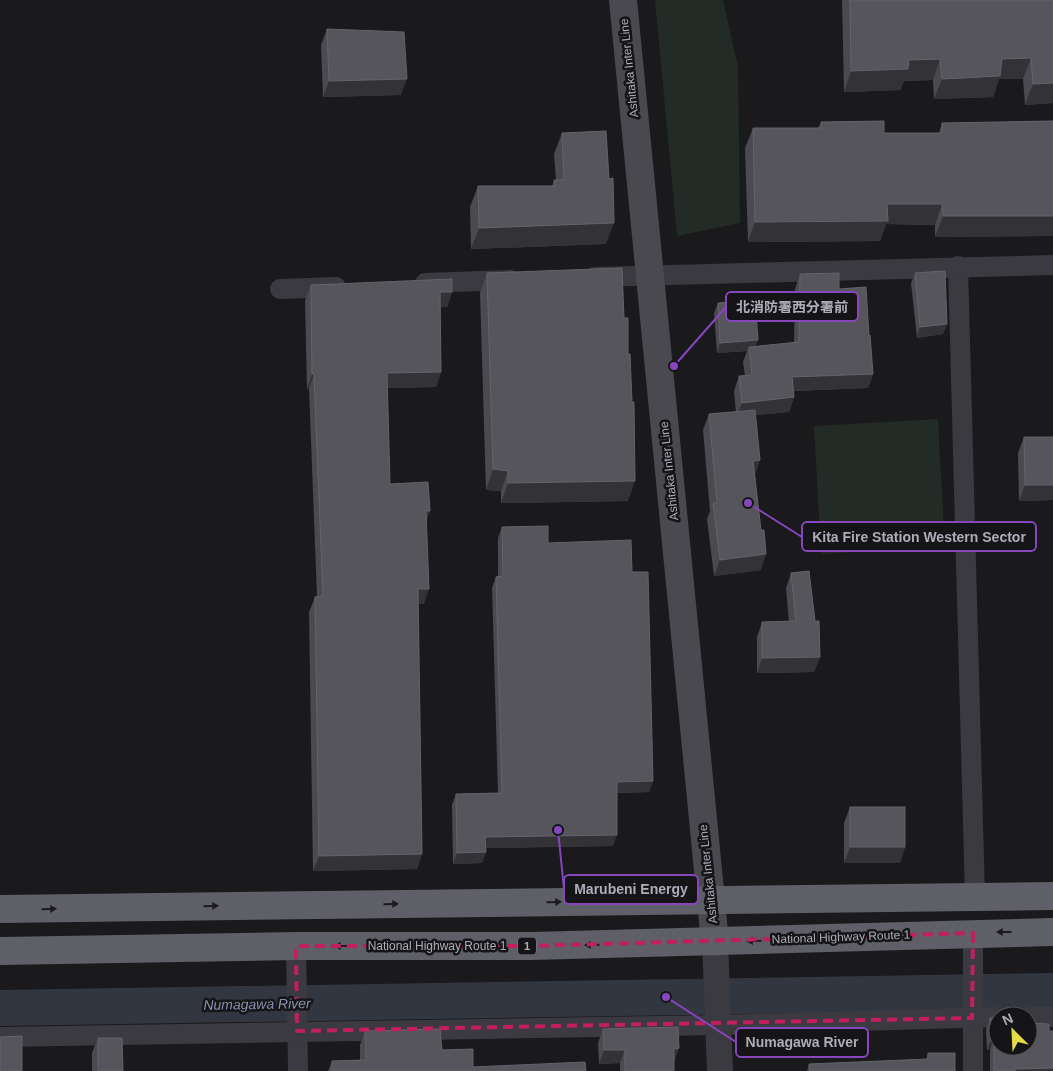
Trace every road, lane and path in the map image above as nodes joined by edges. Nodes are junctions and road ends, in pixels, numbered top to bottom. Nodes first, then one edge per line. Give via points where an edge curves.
1 (623, 0) edge
2 (958, 266) junction
3 (1053, 266) edge
4 (649, 274) junction
5 (580, 277) edge
6 (530, 279) edge
7 (410, 284) edge
8 (350, 286) edge
9 (280, 289) dead end
10 (1053, 896) edge
11 (975, 897) junction
12 (710, 900) junction
13 (0, 910) edge
14 (973, 932) junction
15 (1053, 932) edge
16 (715, 942) junction
17 (296, 946) junction
18 (0, 951) edge
19 (972, 1013) junction
20 (988, 1015) edge
21 (1053, 1016) edge
22 (1038, 1017) edge
23 (719, 1021) junction
24 (297, 1026) junction
25 (0, 1037) edge
26 (298, 1071) edge
27 (720, 1071) edge
28 (973, 1071) edge

1 - 4 main road, Ashitaka Inter Line
2 - 3 street
2 - 4 street
2 - 11 street
4 - 5 street
4 - 12 main road, Ashitaka Inter Line
6 - 7 street
8 - 9 street
10 - 11 highway
11 - 12 highway
13 -> 12 highway
12 - 16 main road, Ashitaka Inter Line
15 -> 14 highway, National Highway Route 1 / 1
14 -> 16 highway, National Highway Route 1 / 1
14 - 19 street
16 -> 17 highway, National Highway Route 1 / 1
16 - 23 street
17 - 18 highway, National Highway Route 1 / 1
17 - 24 street
19 - 20 street
19 - 23 street
19 - 28 street
21 - 22 street
23 - 24 street
23 - 27 street
24 - 25 street
24 - 26 street

